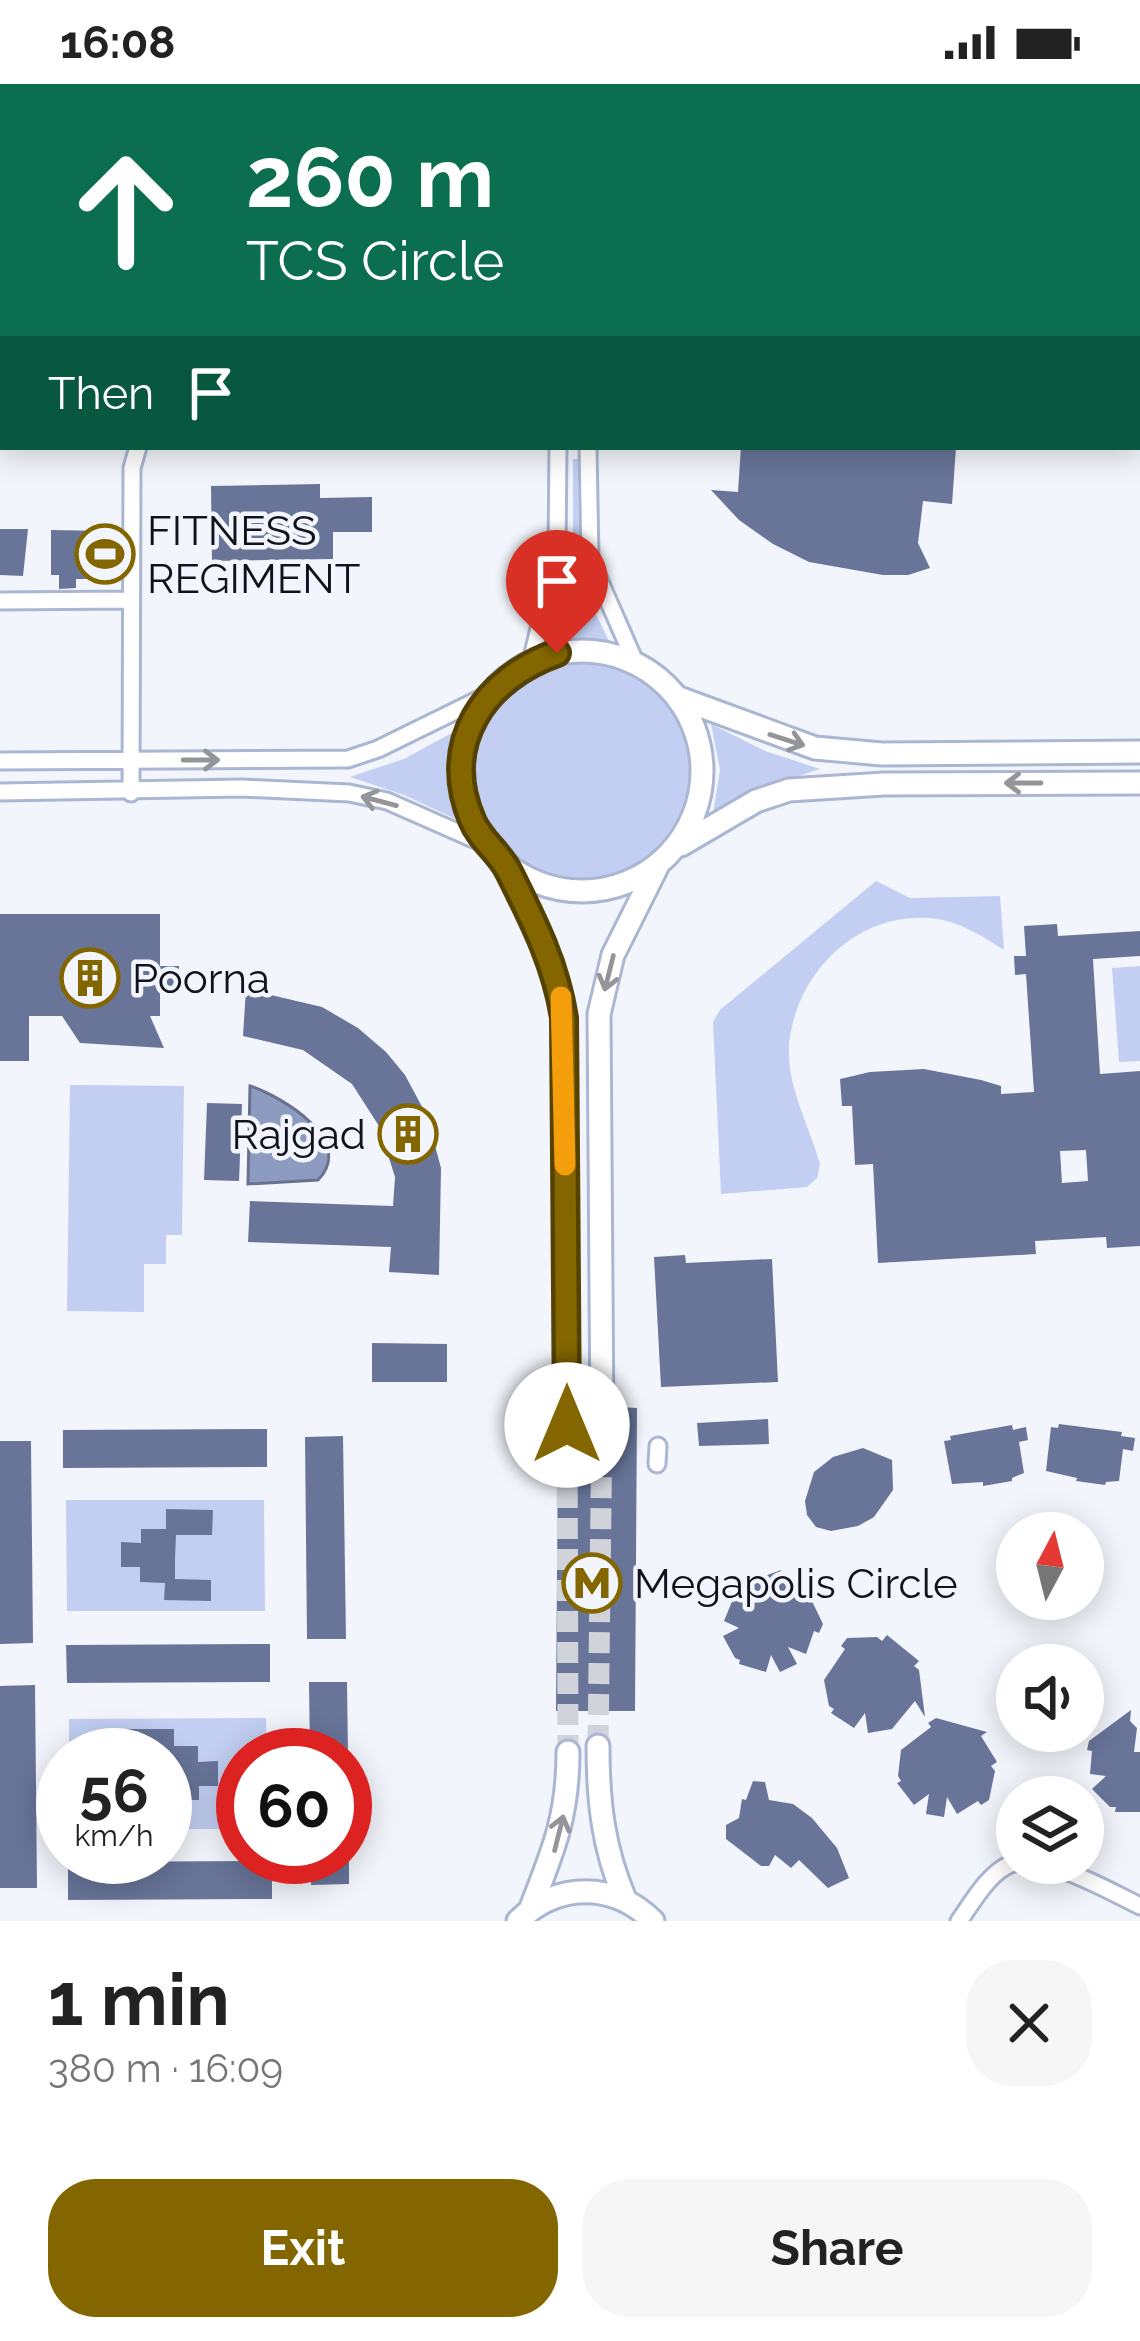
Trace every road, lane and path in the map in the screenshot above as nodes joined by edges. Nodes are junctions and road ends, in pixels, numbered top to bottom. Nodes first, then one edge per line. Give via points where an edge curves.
1 (137, 450) edge
2 (558, 450) edge
3 (588, 450) edge
4 (130, 600) junction
5 (0, 601) edge
6 (531, 662) junction
7 (636, 664) junction
8 (488, 695) junction
9 (678, 698) junction
10 (1140, 752) edge
11 (128, 760) junction
12 (0, 761) edge
13 (1140, 783) edge
14 (0, 792) edge
15 (130, 793) junction
16 (487, 845) junction
17 (676, 848) junction
18 (506, 865) junction
19 (657, 867) junction
20 (602, 1424) tunnel mouth
21 (567, 1425) tunnel mouth
22 (658, 1445) dead end
23 (657, 1464) dead end
24 (598, 1746) tunnel mouth
25 (568, 1753) tunnel mouth
26 (625, 1899) junction
27 (1140, 1906) edge
28 (524, 1915) edge
29 (653, 1921) edge
30 (959, 1921) edge

1 - 4 street
2 - 6 street via 557,553
3 - 7 street via 590,559
4 - 5 street
4 - 11 street
6 - 7 main road via 584,651
6 - 8 main road
7 - 9 main road
11 -> 8 street via 348,759
8 - 16 main road via 464,743 461,770 464,797
9 -> 10 main road via 815,748
9 - 17 main road via 704,773 691,825
11 - 12 street
11 - 15 street
13 -> 17 main road via 789,790
14 - 15 street
16 -> 15 street via 349,793
16 - 18 main road
17 - 19 main road
18 - 19 main road via 541,884 581,892 608,890
18 - 21 main road via 552,963 564,1018
19 -> 20 main road via 613,955 598,1014
22 - 23 street
24 - 26 main road via 605,1849
28 -> 25 main road via 556,1847
26 - 28 main road via 586,1890 547,1899
26 - 29 main road
27 - 30 street via 1052,1867 1011,1864

